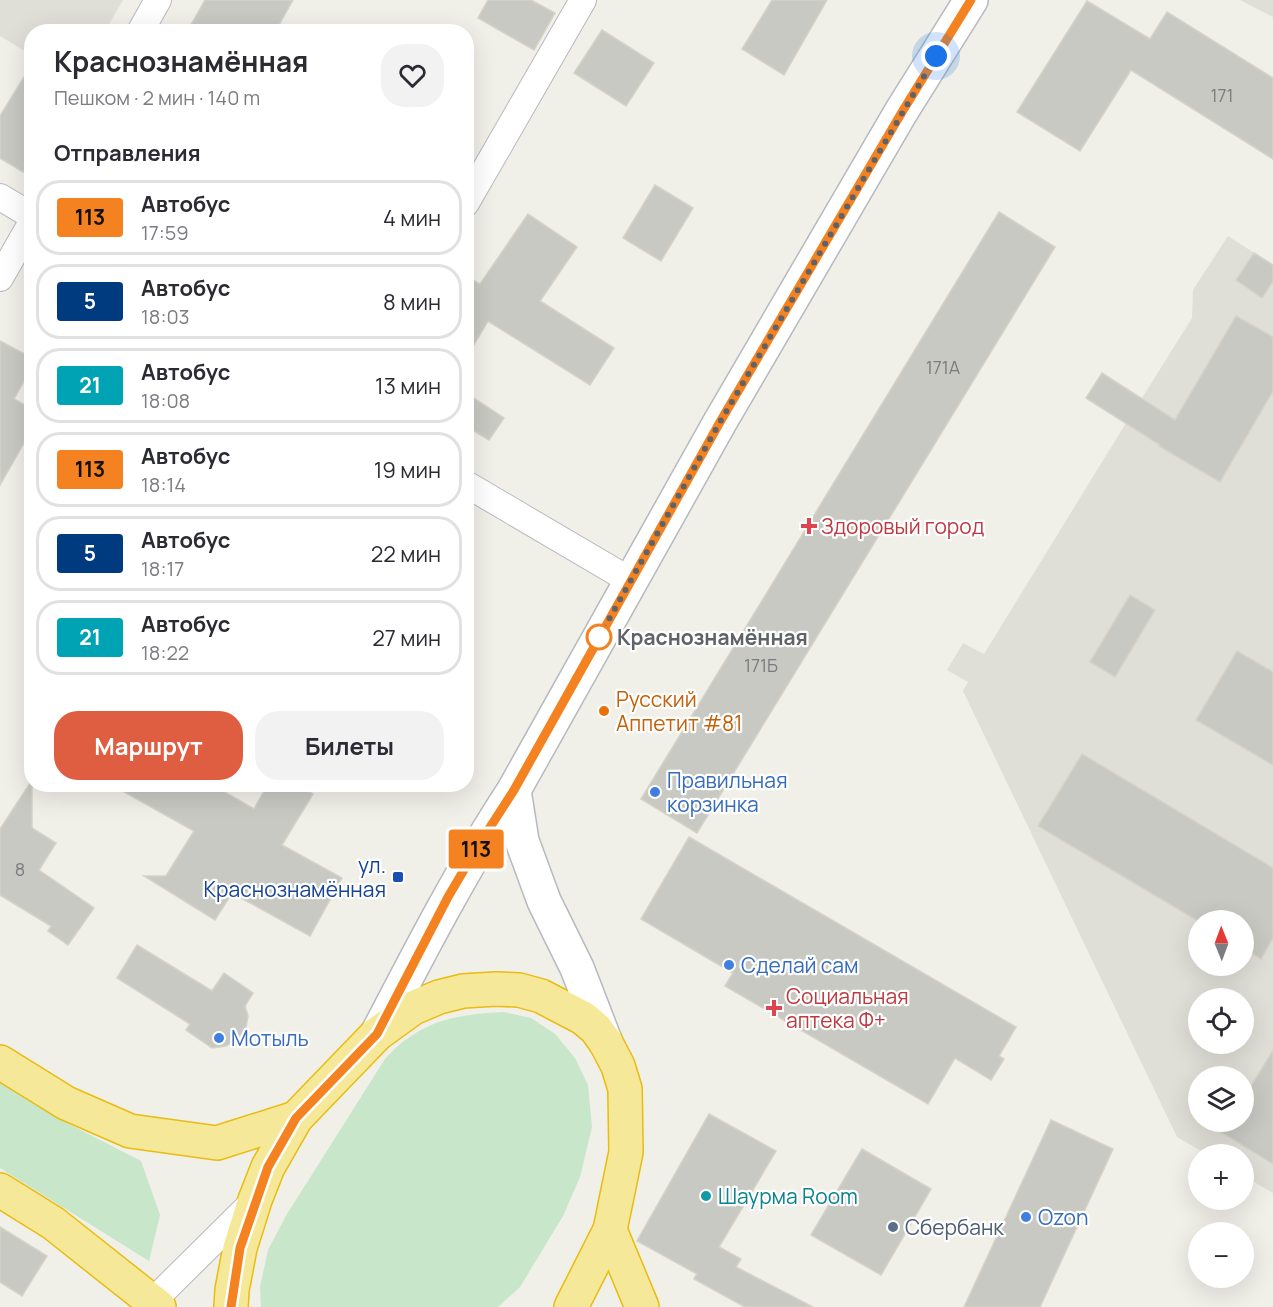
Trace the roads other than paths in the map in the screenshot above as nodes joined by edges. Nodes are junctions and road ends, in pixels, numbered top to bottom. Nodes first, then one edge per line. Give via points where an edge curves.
1 (158, 0) edge
2 (584, 0) edge
3 (971, 0) edge
4 (144, 24) edge
5 (474, 189) edge
6 (0, 198) edge
7 (24, 212) edge
8 (24, 236) edge
9 (0, 278) edge
10 (474, 489) edge
11 (631, 581) junction
12 (514, 790) junction
13 (377, 1034) junction
14 (606, 1043) junction
15 (0, 1062) edge
16 (296, 1118) junction
17 (0, 1190) edge
18 (255, 1200) junction
19 (610, 1230) junction
20 (154, 1305) edge
21 (231, 1307) edge
22 (571, 1307) edge
23 (642, 1307) edge

1 - 4 street
2 - 5 street
3 - 11 street via 726,412
6 - 7 street
8 - 9 street
10 - 11 street
11 - 12 street
12 - 13 street via 448,897
12 - 14 street via 522,841 536,881 577,968
13 - 14 highway via 413,1008 439,997 463,991 519,990 541,996 583,1018
13 - 16 highway
14 - 19 highway via 625,1089 626,1152
15 - 16 highway via 66,1103 130,1131 217,1143
16 - 18 highway via 268,1167
17 - 20 highway via 54,1223
18 - 20 street
18 - 21 highway via 240,1248
19 - 22 highway
19 - 23 highway

